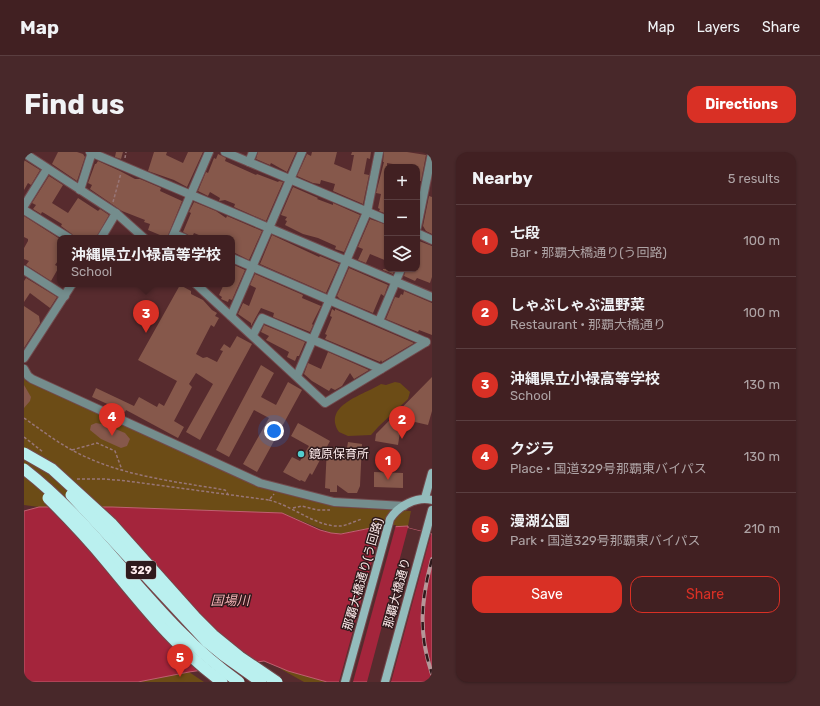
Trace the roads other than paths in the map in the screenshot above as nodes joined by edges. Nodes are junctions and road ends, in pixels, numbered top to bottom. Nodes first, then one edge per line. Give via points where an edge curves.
1 (91, 152) edge
2 (209, 152) edge
3 (224, 152) edge
4 (253, 152) edge
5 (302, 152) edge
6 (379, 152) edge
7 (431, 152) edge
8 (24, 153) edge
9 (249, 162) junction
10 (47, 169) junction
11 (290, 180) junction
12 (80, 190) junction
13 (428, 190) edge
14 (191, 195) junction
15 (24, 206) edge
16 (24, 210) edge
17 (113, 211) junction
18 (366, 212) junction
19 (420, 217) edge
20 (384, 219) edge
21 (269, 228) junction
22 (420, 234) edge
23 (64, 235) edge
24 (102, 235) edge
25 (141, 235) edge
26 (173, 235) edge
27 (432, 240) edge
28 (235, 259) edge
29 (346, 262) junction
30 (252, 267) junction
31 (24, 270) edge
32 (400, 272) edge
33 (396, 281) junction
34 (70, 287) edge
35 (199, 287) edge
36 (65, 296) junction
37 (432, 297) edge
38 (330, 300) junction
39 (231, 316) junction
40 (379, 321) junction
41 (253, 336) junction
42 (312, 339) junction
43 (24, 358) edge
44 (24, 369) edge
45 (381, 369) junction
46 (298, 376) junction
47 (24, 453) edge
48 (24, 469) edge
49 (24, 473) edge
50 (432, 473) edge
51 (429, 499) edge
52 (404, 506) junction
53 (432, 510) edge
54 (222, 682) edge
55 (239, 682) edge
56 (261, 682) edge
57 (277, 682) edge
58 (345, 682) edge
59 (385, 682) edge

1 - 12 street
1 - 14 street
2 - 14 street
3 - 9 street
4 - 9 street
5 - 11 street
6 - 18 street
7 - 13 street
8 - 10 street
9 - 11 street
10 - 12 street
10 - 15 street
11 - 18 street
11 - 21 street
12 - 17 street
13 - 19 street
14 - 21 street
14 - 26 street
16 - 23 street
17 - 24 street
17 - 25 street
18 - 20 street
18 - 29 street
21 - 29 street
21 - 30 street
22 - 27 street
28 - 30 street
29 - 33 street
29 - 38 street
30 - 38 street
30 - 39 street
31 - 36 street
32 - 33 street
33 - 37 street
33 - 40 street
34 - 36 street
35 - 39 street
36 - 43 street
38 - 40 street
38 - 42 street
39 - 41 street
40 - 45 street via 426,342
41 - 42 street via 262,318
41 - 46 street
42 - 45 street
42 - 46 street
44 - 52 street via 32,379 255,482 334,502
45 - 46 street via 325,403
47 - 56 highway, 329, bridge via 81,505 207,642
47 - 57 highway, bridge via 52,469 111,523 213,634 240,657
48 - 55 highway, 329, bridge via 54,494 95,535 180,632
49 - 54 highway, bridge via 88,540 173,639
50 - 51 main road
51 - 52 main road, 那覇大橋通り(う回路) via 420,499
52 - 58 main road, 那覇大橋通り(う回路) via 390,519
53 - 59 main road, 那覇大橋通り

